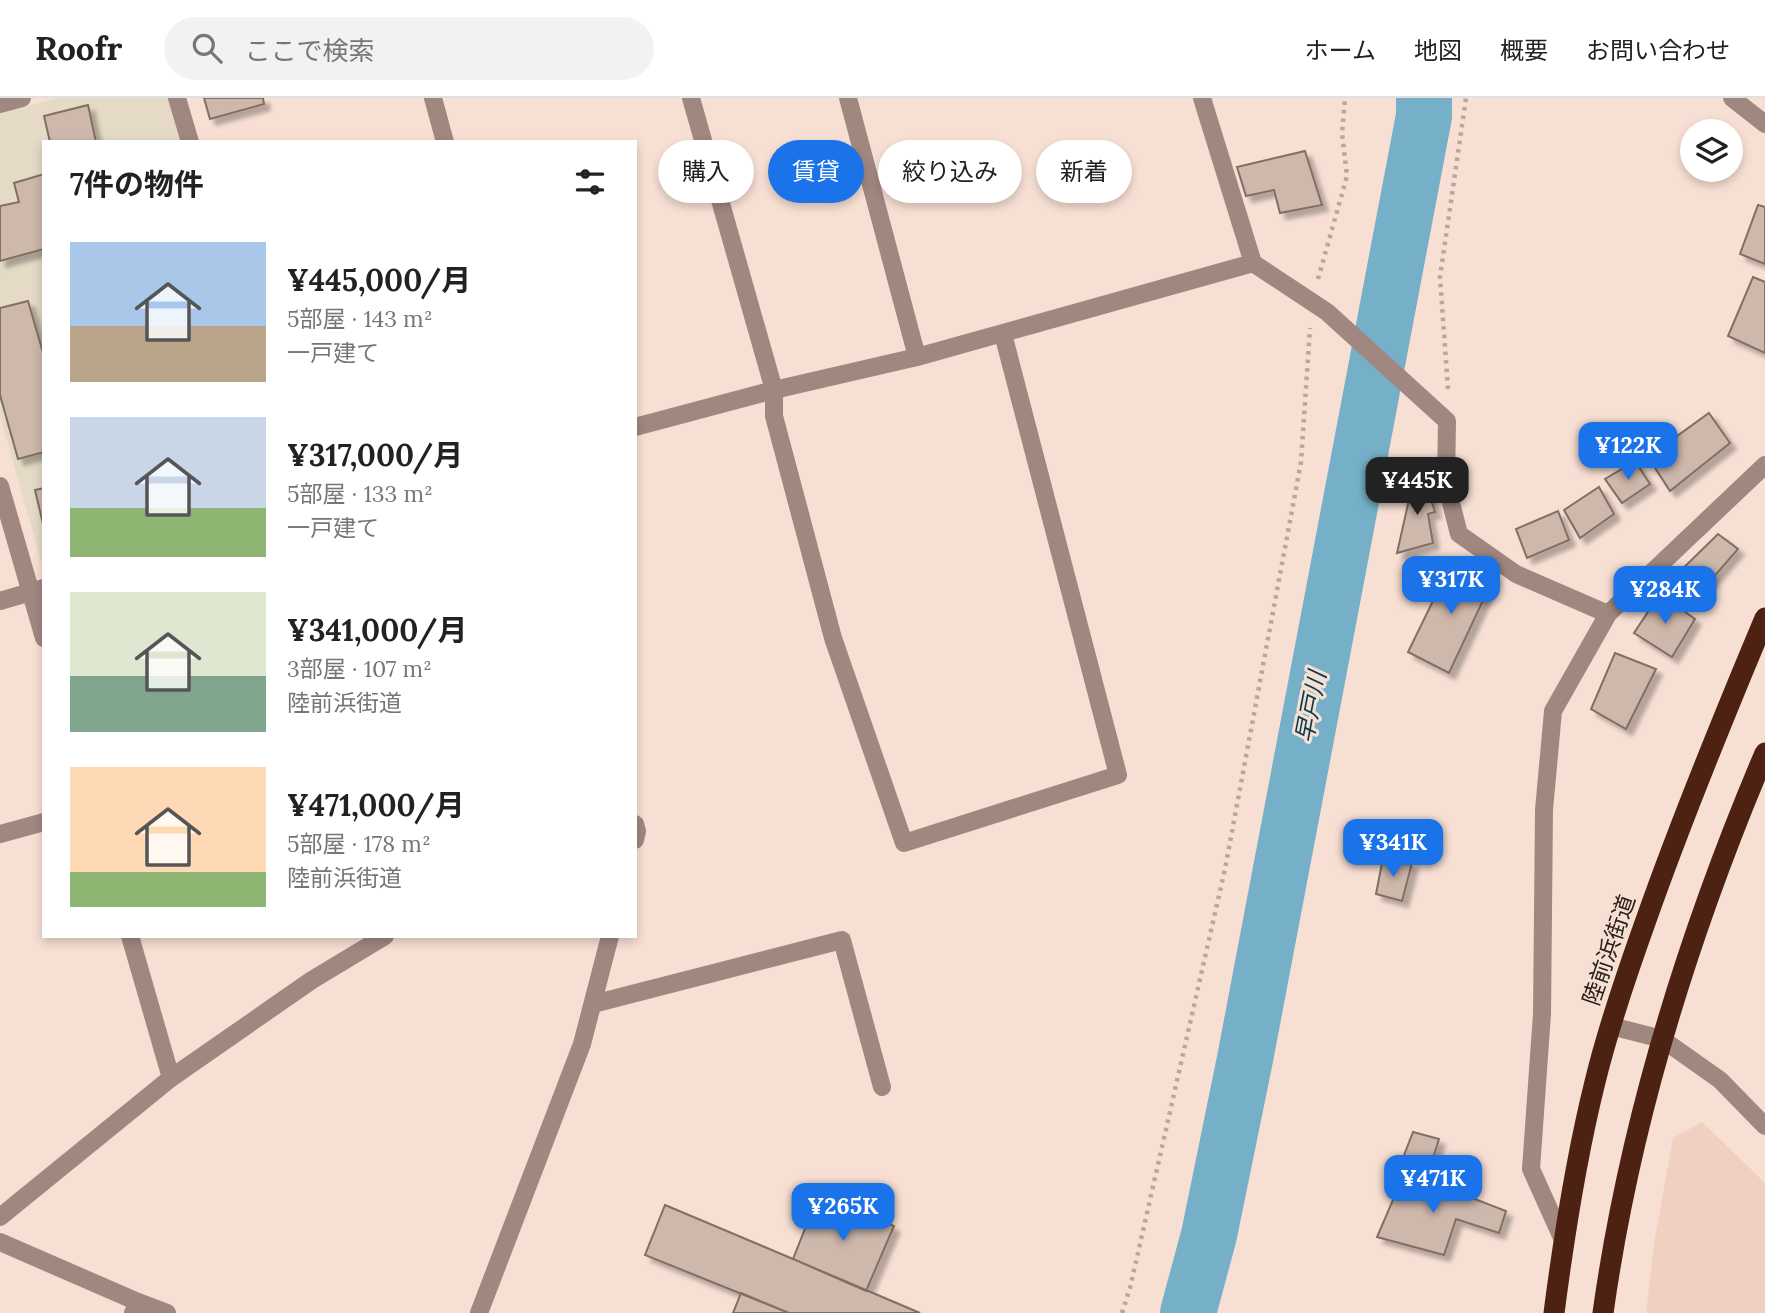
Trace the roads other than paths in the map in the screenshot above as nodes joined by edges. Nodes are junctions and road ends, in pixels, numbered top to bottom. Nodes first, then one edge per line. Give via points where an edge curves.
1 (22, 98) edge
2 (177, 98) edge
3 (433, 98) edge
4 (691, 98) edge
5 (848, 98) edge
6 (1202, 98) edge
7 (1732, 98) edge
8 (0, 104) edge
9 (1765, 124) edge
10 (189, 140) edge
11 (444, 140) edge
12 (1253, 263) junction
13 (1003, 334) junction
14 (917, 357) junction
15 (775, 390) junction
16 (637, 426) edge
17 (1765, 465) edge
18 (0, 486) edge
19 (37, 590) edge
20 (0, 601) edge
21 (1608, 614) junction
22 (1765, 618) edge
23 (42, 624) edge
24 (1765, 753) edge
25 (42, 823) edge
26 (0, 834) edge
27 (131, 938) edge
28 (382, 938) edge
29 (610, 938) edge
30 (593, 1004) junction
31 (1611, 1026) junction
32 (1662, 1039) junction
33 (171, 1079) junction
34 (882, 1087) dead end
35 (1765, 1126) edge
36 (0, 1217) edge
37 (1563, 1240) junction
38 (0, 1242) edge
39 (136, 1307) edge
40 (167, 1313) edge
41 (479, 1313) edge
42 (1554, 1313) edge
43 (1603, 1313) edge

1 - 8 street
2 - 10 street
3 - 11 street
4 - 15 street
5 - 14 street
6 - 12 street
7 - 9 street
12 - 13 street
12 - 21 street via 1319,307 1447,421 1446,483 1459,534 1516,574
13 - 14 street
13 - 15 street via 1118,775 904,843 832,638 774,416
14 - 15 street
15 - 16 street
17 - 21 street
18 - 19 street
19 - 20 street
19 - 23 street
21 - 37 street via 1553,711 1544,810 1542,1014 1531,1169
22 - 31 highway, 陸前浜街道 via 1695,786
24 - 32 highway via 1712,888
25 - 26 street
27 - 33 street
28 - 33 street via 312,980
29 - 30 street
30 - 34 street via 842,940
30 - 41 street via 582,1044
31 - 32 street
31 - 37 highway, 陸前浜街道 via 1582,1137
32 - 35 street via 1720,1080
32 - 43 highway via 1634,1146
33 - 36 street
37 - 42 highway, 陸前浜街道
38 - 39 street
39 - 40 street

